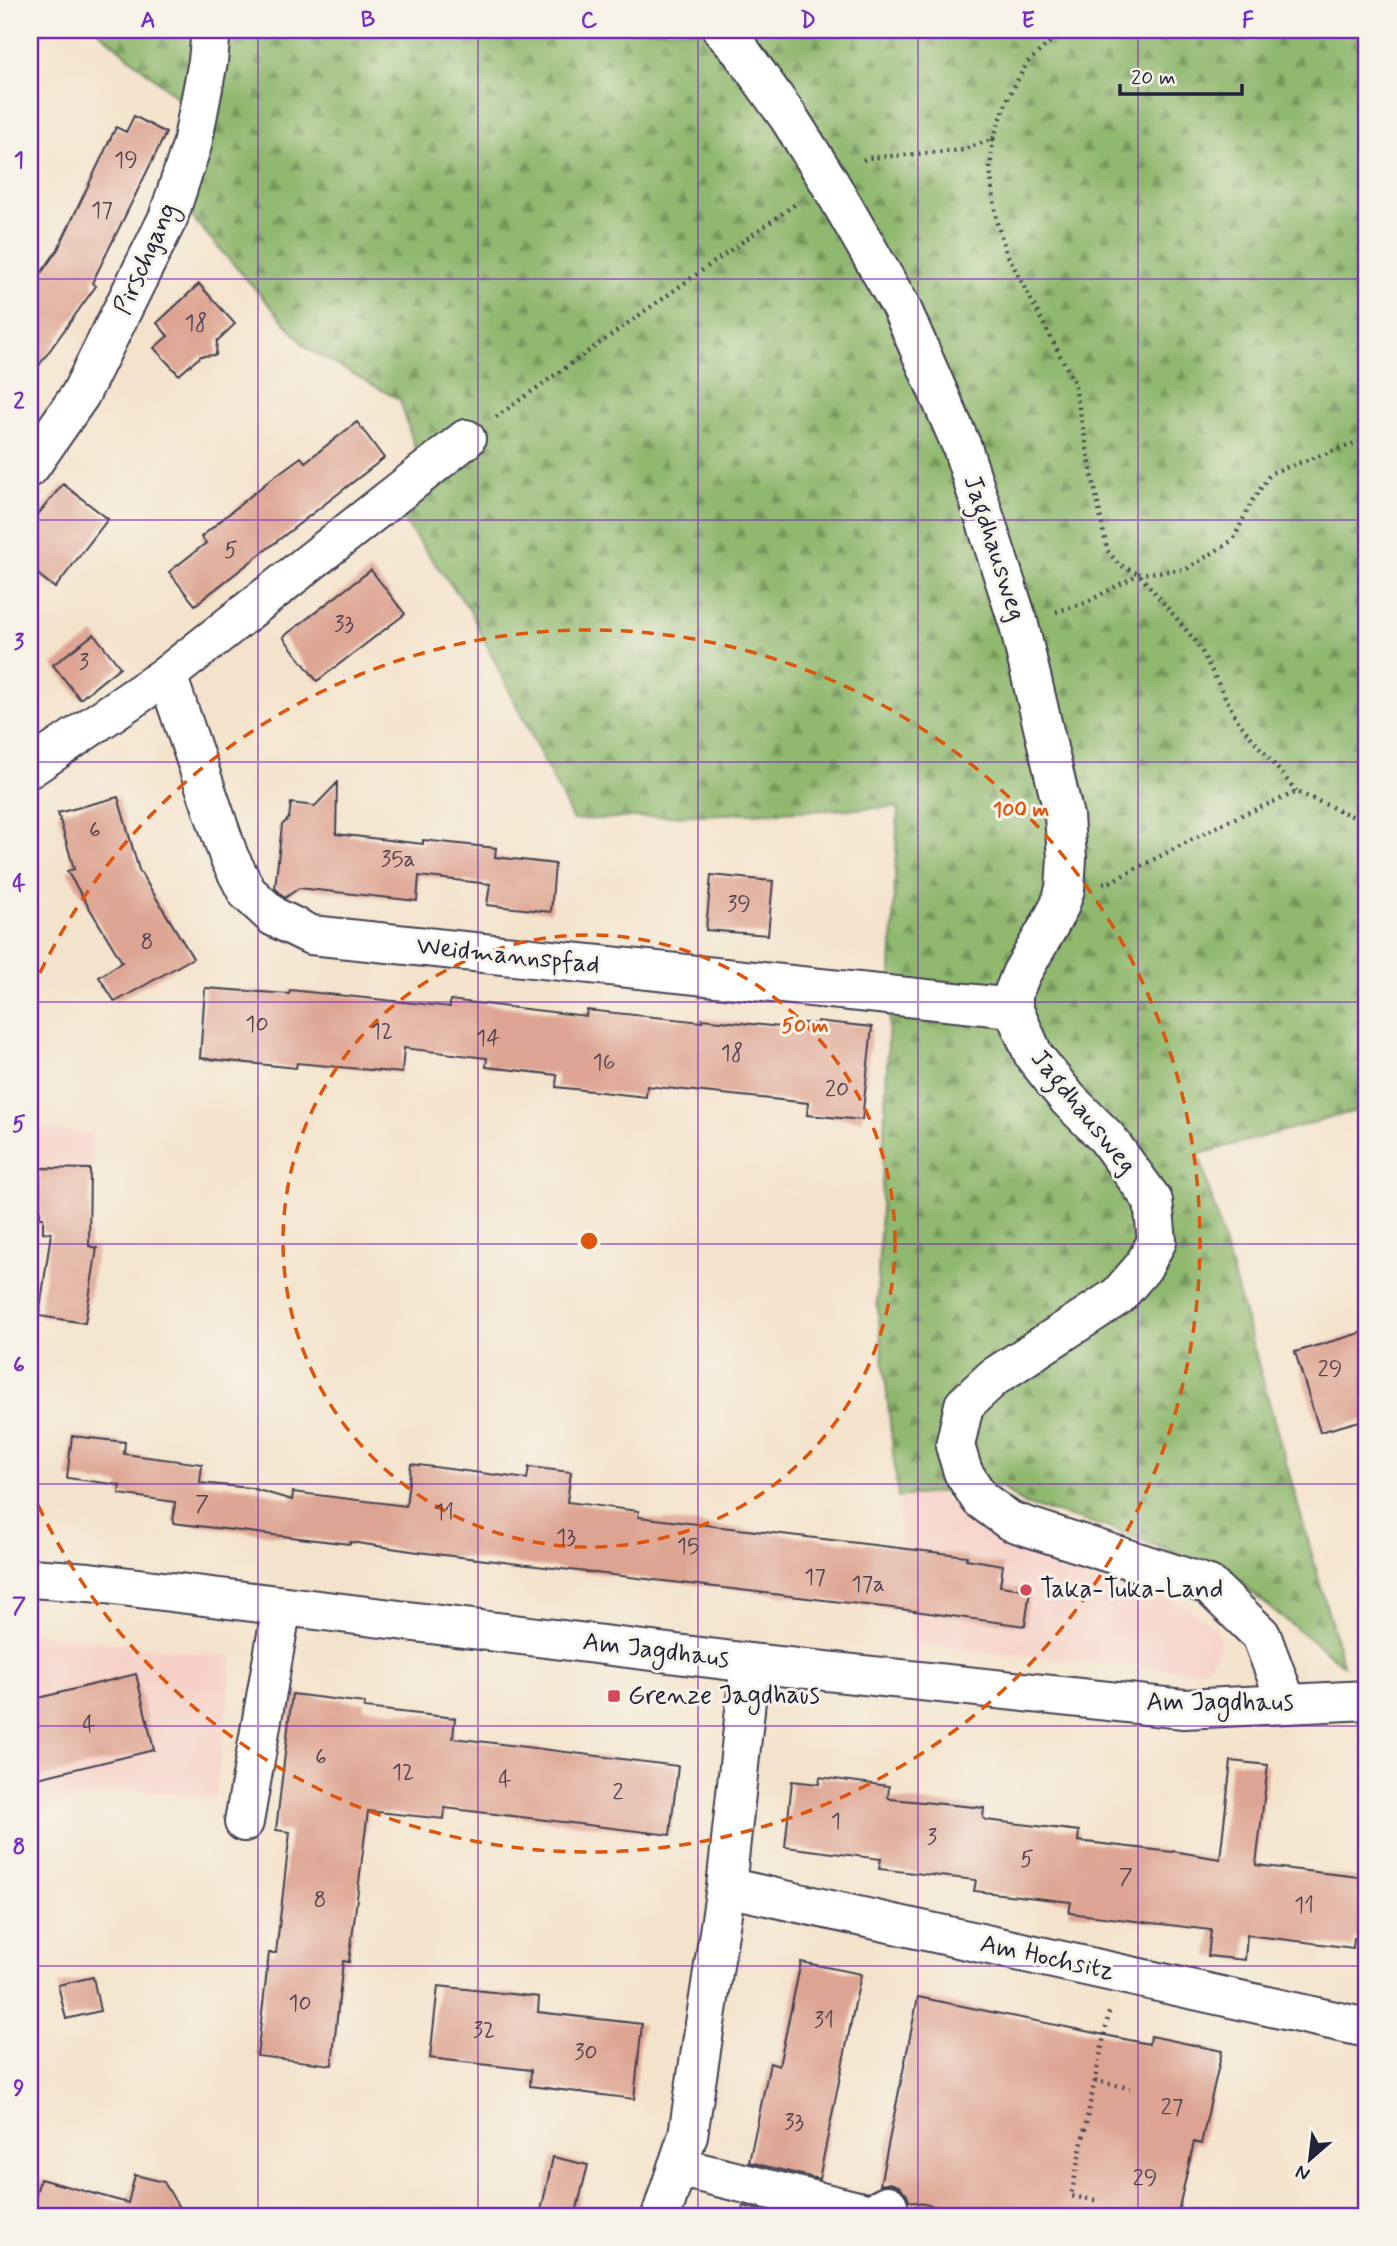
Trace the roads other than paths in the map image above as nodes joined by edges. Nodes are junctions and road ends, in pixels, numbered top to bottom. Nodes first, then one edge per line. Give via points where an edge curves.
1 (211, 30) edge
2 (722, 30) edge
3 (466, 439) road end
4 (30, 467) edge
5 (167, 675) junction
6 (30, 768) edge
7 (1013, 1008) junction
8 (30, 1578) edge
9 (282, 1606) junction
10 (750, 1663) junction
11 (1367, 1700) edge
12 (1287, 1704) junction
13 (244, 1822) dead end
14 (726, 1887) junction
15 (1367, 2028) edge
16 (677, 2167) junction
17 (888, 2205) dead end
18 (661, 2216) edge

1 - 4 street, Pirschgang via 192,145 167,218 80,395
2 - 7 street, Jagdhausweg via 789,118 901,307 956,434 1019,625 1064,816 1067,858 1060,905 1021,974
3 - 5 street
5 - 6 street
5 - 7 street, Weidmannspfad via 229,858 247,892 274,917 311,935
7 - 12 street, Jagdhausweg via 1034,1056 1107,1138 1153,1201 1157,1241 1143,1267 1118,1296 994,1377 964,1405 955,1446 963,1472 980,1499 1010,1521 1209,1585 1261,1635
8 - 9 street, Am Jagdhaus
9 - 10 street, Am Jagdhaus
9 - 13 street
10 - 12 street, Am Jagdhaus via 1184,1709
10 - 14 street
11 - 12 street, Am Jagdhaus
14 - 15 street, Am Hochsitz
14 - 16 street via 688,2135
16 - 17 street via 870,2214
16 - 18 street

